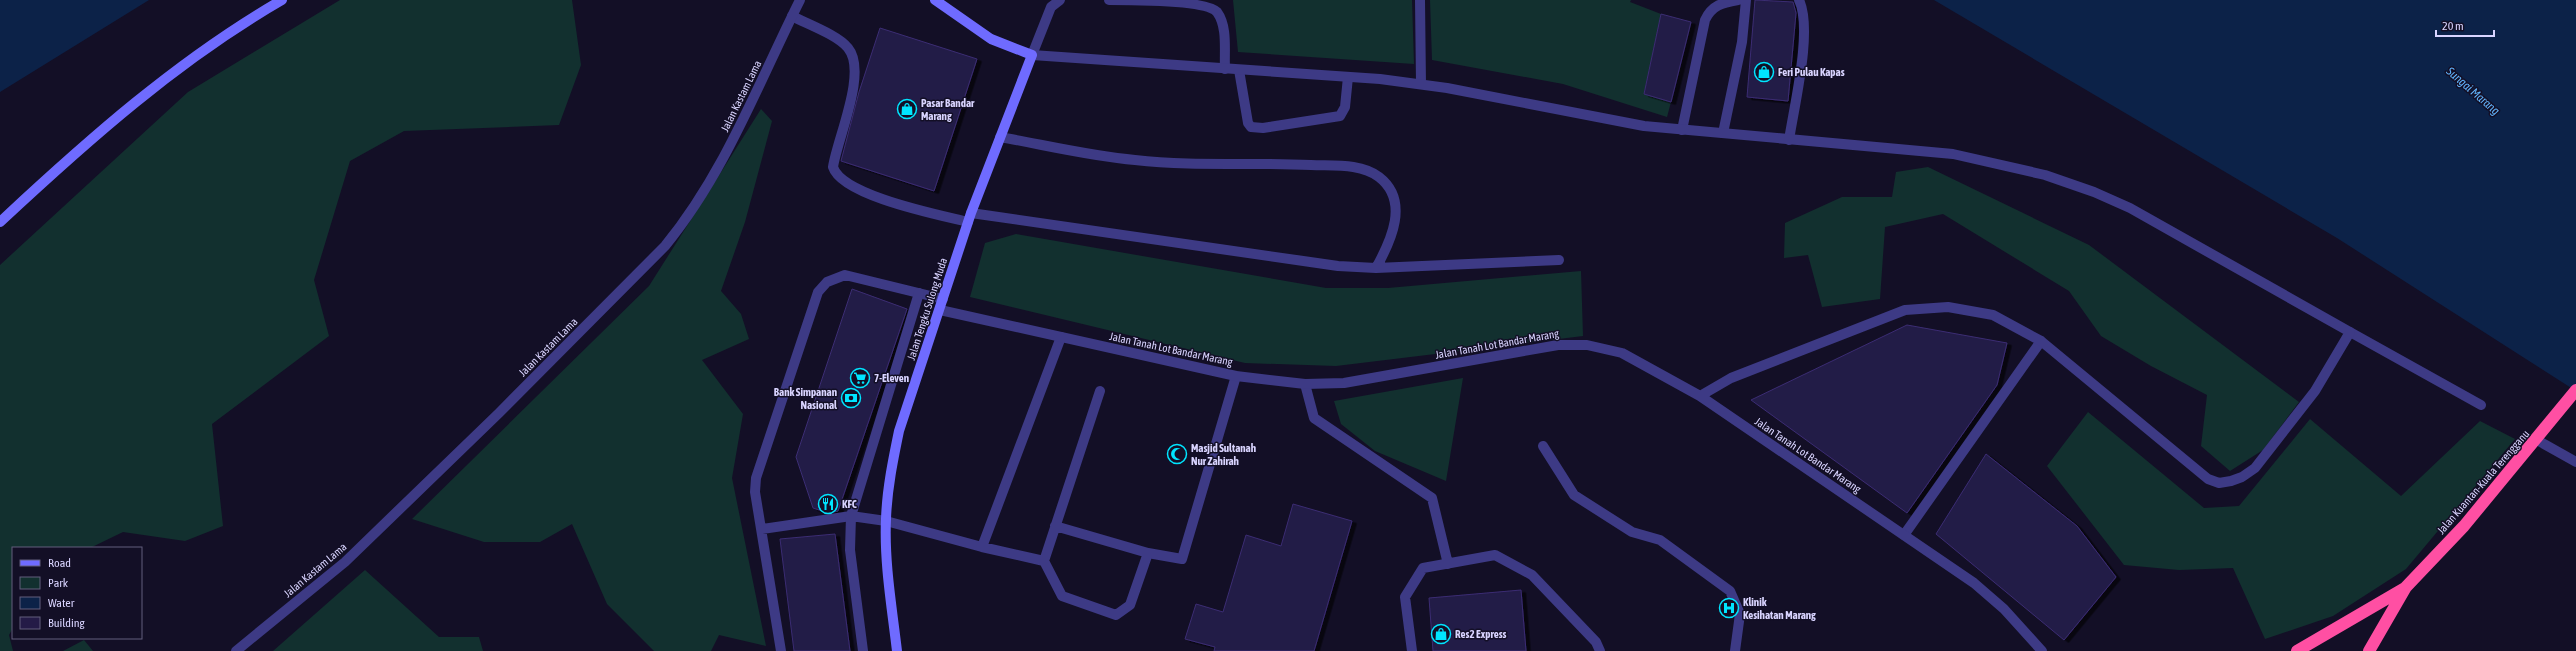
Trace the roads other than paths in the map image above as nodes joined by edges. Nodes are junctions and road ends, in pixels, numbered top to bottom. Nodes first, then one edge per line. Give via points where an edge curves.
1 (282, 0) edge
2 (800, 0) edge
3 (935, 0) edge
4 (1060, 0) edge
5 (1109, 0) edge
6 (1420, 0) edge
7 (1738, 0) edge
8 (1746, 0) edge
9 (1799, 0) edge
10 (792, 16) junction
11 (1032, 55) junction
12 (1225, 69) junction
13 (1240, 70) junction
14 (1348, 77) junction
15 (1421, 84) junction
16 (1682, 130) junction
17 (1723, 133) junction
18 (1000, 137) junction
19 (1789, 140) junction
20 (969, 217) junction
21 (0, 222) edge
22 (1559, 260) dead end
23 (1376, 268) junction
24 (919, 293) junction
25 (943, 299) junction
26 (940, 310) junction
27 (2350, 332) junction
28 (1062, 337) junction
29 (2040, 341) junction
30 (1236, 376) junction
31 (1305, 384) junction
32 (2576, 390) edge
33 (1100, 391) dead end
34 (1700, 396) junction
35 (2481, 405) dead end
36 (2536, 440) junction
37 (1543, 446) dead end
38 (2576, 462) edge
39 (851, 516) junction
40 (886, 521) junction
41 (1055, 526) junction
42 (762, 529) junction
43 (1904, 535) junction
44 (982, 547) junction
45 (1148, 553) junction
46 (1044, 561) junction
47 (1448, 564) junction
48 (2406, 587) junction
49 (236, 651) edge
50 (781, 651) edge
51 (863, 651) edge
52 (897, 651) edge
53 (1412, 651) edge
54 (1600, 651) edge
55 (1735, 651) edge
56 (2042, 651) edge
57 (2297, 651) edge
58 (2369, 651) edge

1 - 21 street via 245,22 95,134
2 - 10 street, Jalan Kastam Lama
3 - 11 street via 991,39
4 - 11 street via 1051,7
5 - 12 street via 1177,1 1204,4 1214,8 1223,24
6 - 15 street
7 - 16 street via 1716,5 1705,20
8 - 17 street via 1742,42
9 - 19 street via 1804,20 1803,47
10 - 20 street via 841,41 849,48 852,58 852,97 833,162 837,174 877,197
10 - 49 street, Jalan Kastam Lama via 721,165 689,217 665,246 499,413 345,562
11 - 12 street
11 - 18 street, Jalan Tengku Sulong Muda
12 - 13 street
13 - 14 street
13 - 14 street via 1246,116 1252,127 1340,116 1345,107
14 - 15 street
15 - 16 street via 1644,126
16 - 17 street
17 - 19 street
18 - 20 street, Jalan Tengku Sulong Muda
18 - 23 street via 1134,160 1199,165 1307,165 1369,171 1380,178 1395,202 1395,230
19 - 27 street via 1953,154 2038,173 2094,192 2130,208
20 - 23 street via 1338,266
20 - 25 street, Jalan Tengku Sulong Muda
22 - 23 street
24 - 25 street
24 - 39 street
24 - 42 street via 845,275 827,282 818,292 756,478 755,492
25 - 26 street, Jalan Tengku Sulong Muda
26 - 28 street, Jalan Tanah Lot Bandar Marang
26 - 40 street, Jalan Tengku Sulong Muda via 899,431 891,467
27 - 29 street via 2315,391 2255,468 2242,477 2219,483 2208,479
27 - 35 street
28 - 30 street, Jalan Tanah Lot Bandar Marang
28 - 44 street
29 - 34 street via 1993,315 1948,307 1905,310 1731,378
29 - 43 street
30 - 31 street, Jalan Tanah Lot Bandar Marang
30 - 45 street via 1182,559
31 - 34 street, Jalan Tanah Lot Bandar Marang via 1344,383 1558,345 1587,345 1622,353
31 - 47 street via 1314,418 1432,498
32 - 36 highway, Jalan Kuantan-Kuala Terengganu
33 - 41 street
34 - 43 street, Jalan Tanah Lot Bandar Marang
36 - 38 street
36 - 48 highway, Jalan Kuantan-Kuala Terengganu via 2464,526
37 - 55 street via 1574,495 1632,532 1660,540 1730,591 1740,614
39 - 40 street
39 - 42 street
39 - 51 street via 850,550
40 - 44 street
40 - 52 street, Jalan Tengku Sulong Muda
41 - 45 street
41 - 46 street
42 - 50 street
43 - 56 street, Jalan Tanah Lot Bandar Marang via 1990,596
44 - 46 street
45 - 46 street via 1130,605 1116,615 1062,596
47 - 53 street via 1423,568 1405,596
47 - 54 street via 1495,555 1532,575 1596,642
48 - 57 highway, Jalan Kuantan-Kuala Terengganu
48 - 58 highway, Jalan Kuantan-Kuala Terengganu

